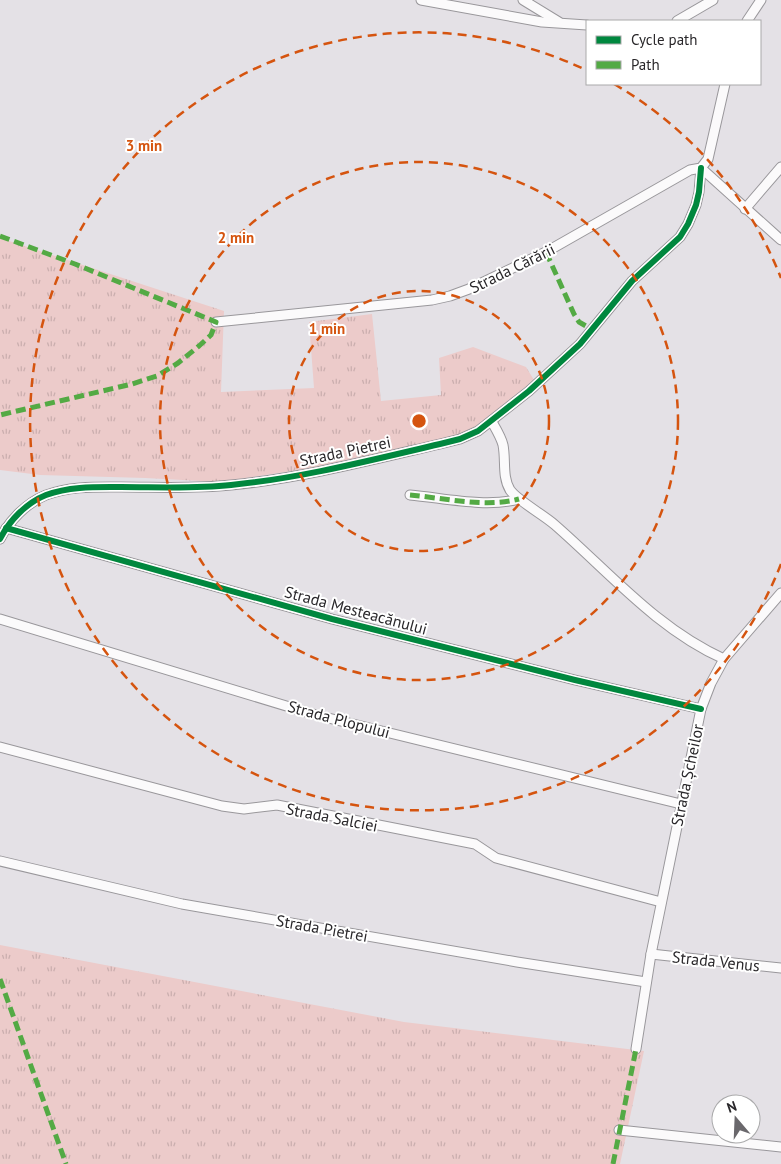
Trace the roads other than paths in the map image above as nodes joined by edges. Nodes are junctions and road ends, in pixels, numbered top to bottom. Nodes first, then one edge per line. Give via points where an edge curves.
1 (421, 0) edge
2 (523, 0) edge
3 (713, 0) edge
4 (761, 0) edge
5 (679, 20) edge
6 (748, 20) edge
7 (562, 24) junction
8 (586, 25) edge
9 (724, 85) edge
10 (781, 167) edge
11 (701, 168) junction
12 (745, 209) junction
13 (781, 240) edge
14 (216, 322) dead end
15 (492, 422) junction
16 (410, 495) dead end
17 (519, 499) junction
18 (6, 528) junction
19 (0, 539) edge
20 (781, 593) edge
21 (0, 619) edge
22 (724, 659) junction
23 (701, 709) junction
24 (0, 747) edge
25 (681, 804) junction
26 (0, 861) edge
27 (661, 902) junction
28 (651, 954) junction
29 (781, 968) edge
30 (646, 982) junction
31 (636, 1049) dead end
32 (620, 1130) dead end
33 (781, 1147) edge

1 - 7 street
2 - 7 street
3 - 5 street
4 - 6 street
7 - 8 street
9 - 11 street via 708,159
10 - 12 street
11 - 12 street
11 - 14 street, Strada Cărării via 690,170 546,252 450,296
11 - 15 street, Strada Pietrei via 696,205 680,237 632,281 580,344
12 - 13 street
15 - 17 street via 504,447 507,482
15 - 18 street, Strada Pietrei via 460,439 307,474 211,487 64,490 33,502
16 - 17 street via 490,503
17 - 22 street via 555,525 661,621
18 - 19 street, Strada Pietrei
18 - 23 street, Strada Mesteacănului via 332,618
20 - 22 street, Strada Șcheilor
21 - 25 street, Strada Plopului via 316,715
22 - 23 street, Strada Șcheilor
23 - 25 street, Strada Șcheilor
24 - 27 street, Strada Salciei via 222,806 244,809 277,805 475,844 496,858
25 - 27 street, Strada Șcheilor
26 - 30 street, Strada Pietrei via 182,904
27 - 28 street, Strada Șcheilor
28 - 29 street, Strada Venus
28 - 30 street, Strada Șcheilor
30 - 31 street, Strada Șcheilor
32 - 33 street

